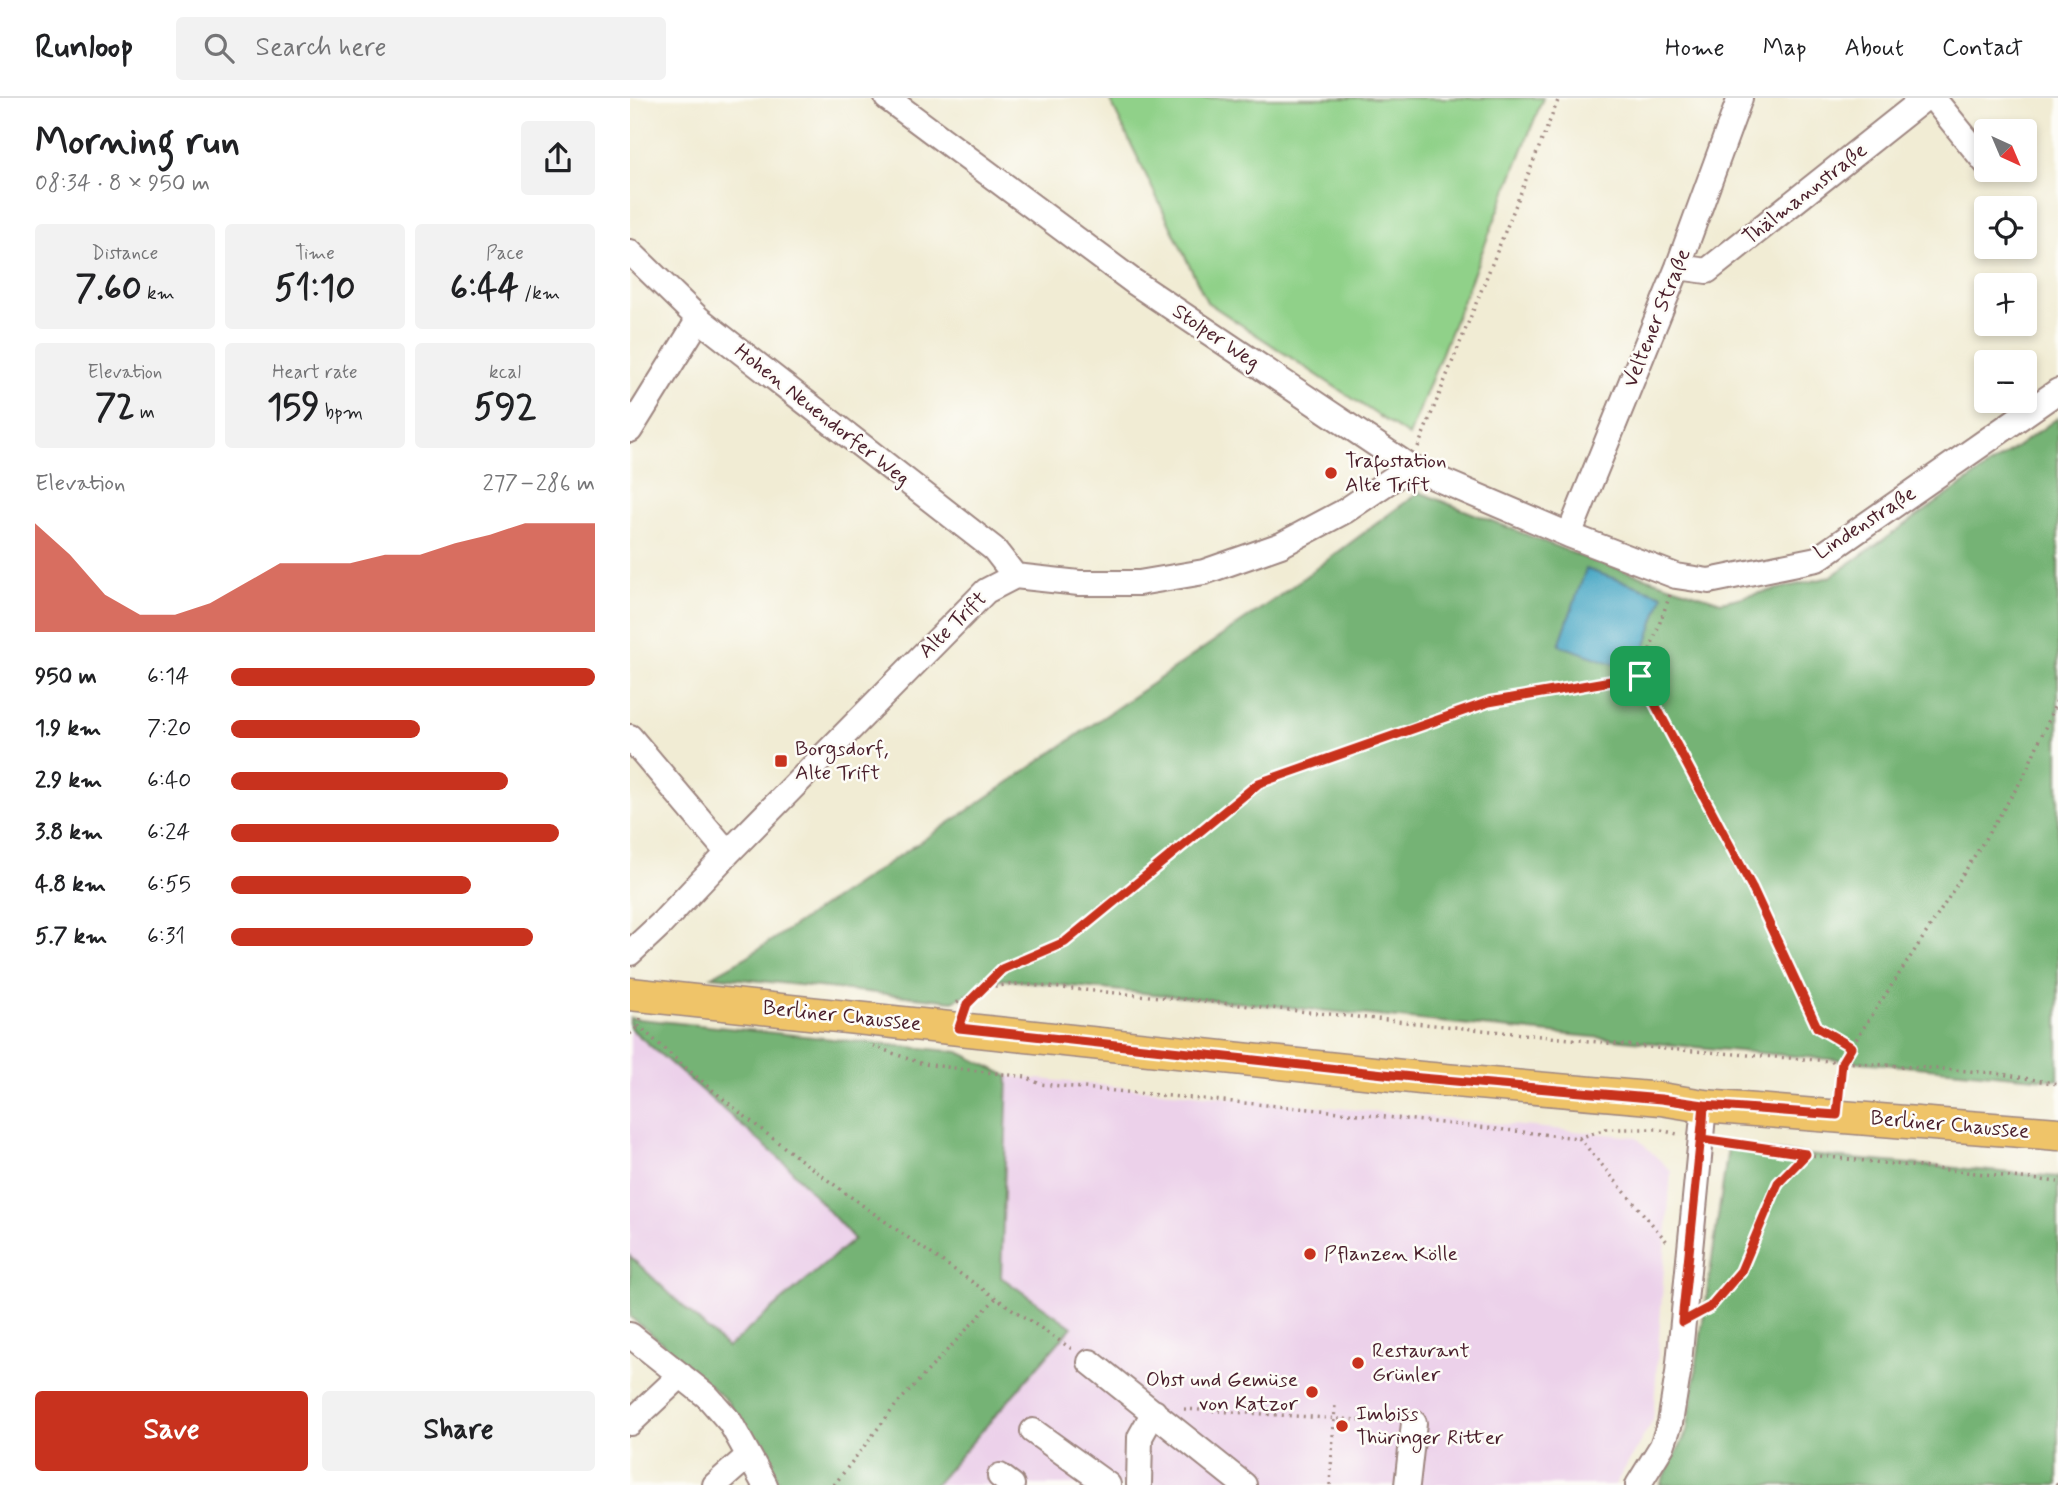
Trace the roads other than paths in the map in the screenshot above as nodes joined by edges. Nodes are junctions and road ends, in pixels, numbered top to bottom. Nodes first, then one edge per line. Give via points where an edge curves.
1 (887, 98) edge
2 (1740, 98) edge
3 (1926, 98) edge
4 (1933, 98) edge
5 (1974, 148) edge
6 (630, 252) edge
7 (1678, 267) junction
8 (699, 319) junction
9 (2058, 391) edge
10 (630, 430) edge
11 (1410, 467) junction
12 (1569, 535) junction
13 (1015, 576) junction
14 (630, 737) edge
15 (727, 853) junction
16 (630, 953) edge
17 (635, 1003) edge
18 (1704, 1105) junction
19 (2058, 1134) edge
20 (630, 1335) edge
21 (1090, 1362) road end
22 (681, 1375) junction
23 (1150, 1410) junction
24 (630, 1423) edge
25 (1403, 1423) road end
26 (1033, 1431) dead end
27 (748, 1456) junction
28 (715, 1485) edge
29 (765, 1485) edge
30 (1108, 1485) edge
31 (1139, 1485) edge
32 (1244, 1485) edge
33 (1407, 1485) edge
34 (1638, 1485) edge

1 - 11 street, Stolper Weg via 1134,282
2 - 7 street, Veltener Straße
3 - 7 street, Thälmannstraße via 1707,271
4 - 5 street
6 - 8 street, Hohen Neuendorfer Weg
7 - 12 street, Veltener Straße
8 - 10 street
8 - 13 street, Hohen Neuendorfer Weg via 994,549
9 - 12 street, Lindenstraße via 1817,559 1709,581 1676,576
11 - 12 street, Stolper Weg
11 - 13 street via 1345,511 1281,545 1204,572 1139,583
13 - 15 street, Alte Trift via 986,591
14 - 15 street
15 - 16 street, Alte Trift
17 - 18 main road, Berliner Chaussee via 957,1016 1421,1078
18 - 19 main road, Berliner Chaussee
18 - 34 street via 1671,1423
20 - 22 street
21 - 23 street
22 - 24 street
22 - 27 street via 730,1422
23 - 31 street via 1140,1437
23 - 32 street
25 - 33 street
26 - 30 street
27 - 28 street
27 - 29 street

